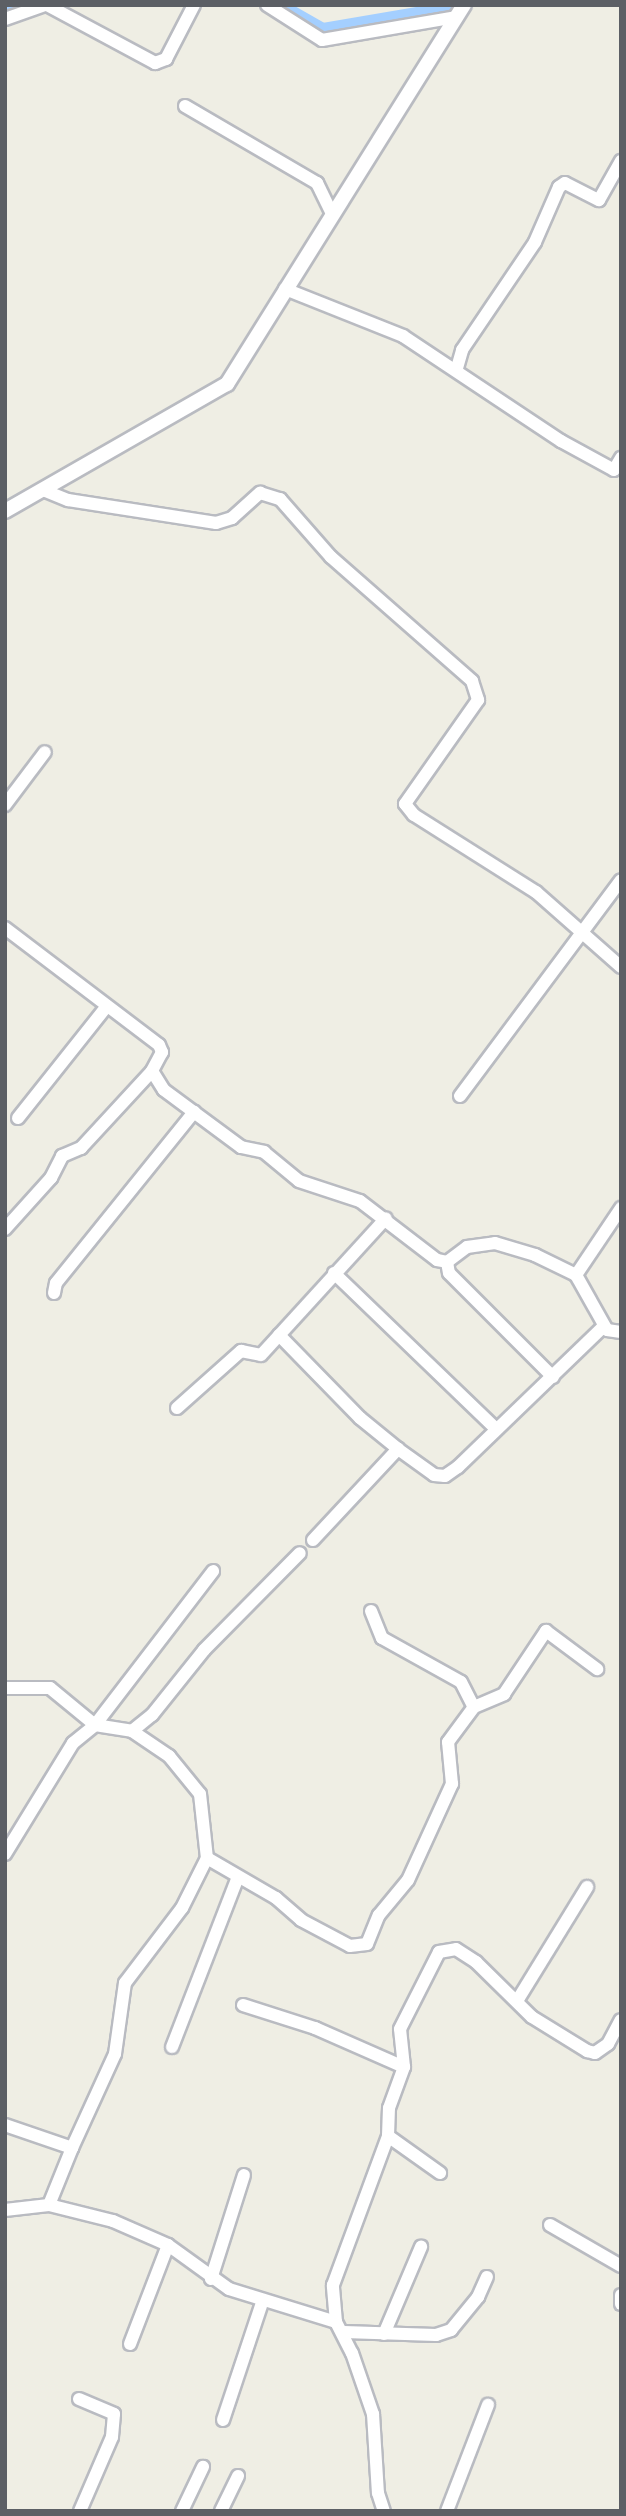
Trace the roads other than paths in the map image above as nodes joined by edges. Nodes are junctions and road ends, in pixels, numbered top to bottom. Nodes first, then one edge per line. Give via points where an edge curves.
1 (46, 5) edge
2 (194, 5) edge
3 (267, 5) edge
4 (460, 11) edge
5 (5, 19) edge
6 (185, 106) dead end
7 (621, 161) edge
8 (332, 214) junction
9 (285, 289) junction
10 (457, 368) junction
11 (621, 458) edge
12 (43, 490) junction
13 (5, 511) edge
14 (45, 752) dead end
15 (5, 805) edge
16 (621, 880) edge
17 (5, 928) edge
18 (582, 934) junction
19 (621, 967) edge
20 (107, 1006) junction
21 (152, 1071) junction
22 (460, 1096) dead end
23 (194, 1112) junction
24 (18, 1118) dead end
25 (621, 1208) edge
26 (386, 1218) junction
27 (5, 1229) edge
28 (447, 1262) junction
29 (334, 1273) junction
30 (576, 1275) junction
31 (54, 1293) dead end
32 (604, 1326) junction
33 (621, 1332) edge
34 (279, 1335) junction
35 (553, 1377) junction
36 (177, 1408) dead end
37 (495, 1428) junction
38 (398, 1449) junction
39 (313, 1540) dead end
40 (300, 1553) dead end
41 (213, 1571) dead end
42 (371, 1611) dead end
43 (597, 1669) dead end
44 (5, 1688) edge
45 (474, 1707) junction
46 (95, 1725) junction
47 (132, 1731) junction
48 (5, 1854) edge
49 (208, 1858) junction
50 (238, 1877) junction
51 (587, 1887) dead end
52 (517, 2001) junction
53 (243, 2005) dead end
54 (621, 2020) edge
55 (172, 2048) dead end
56 (404, 2067) junction
57 (5, 2125) edge
58 (388, 2136) junction
59 (72, 2148) junction
60 (440, 2173) dead end
61 (244, 2175) dead end
62 (49, 2205) junction
63 (5, 2210) edge
64 (550, 2224) dead end
65 (168, 2245) junction
66 (421, 2247) dead end
67 (621, 2266) edge
68 (487, 2277) dead end
69 (211, 2279) junction
70 (621, 2295) edge
71 (263, 2300) junction
72 (621, 2304) edge
73 (340, 2327) junction
74 (384, 2334) junction
75 (130, 2344) dead end
76 (79, 2399) dead end
77 (488, 2405) dead end
78 (223, 2420) dead end
79 (203, 2467) dead end
80 (239, 2476) dead end
81 (80, 2511) edge
82 (182, 2511) edge
83 (221, 2511) edge
84 (384, 2511) edge
85 (447, 2511) edge

1 - 2 street via 155,63 166,59
1 - 5 street
3 - 4 street via 322,40
4 - 8 street
6 - 8 street via 317,183
7 - 10 street via 599,200 565,183 559,187 535,242 462,349
8 - 9 street
9 - 10 street via 403,336
9 - 12 street via 227,384
10 - 11 street via 561,441 614,470
12 - 13 street
12 - 18 street via 68,500 216,523 232,518 260,494 280,499 331,557 472,681 478,701 405,804 414,815 536,892
14 - 15 street
16 - 18 street
17 - 20 street
18 - 19 street
18 - 22 street
20 - 21 street via 159,1045 162,1052
20 - 24 street
21 - 23 street via 164,1090
21 - 27 street via 81,1147 62,1156 51,1178
23 - 26 street via 241,1147 264,1152 299,1181 360,1201
23 - 31 street via 56,1283
25 - 30 street
26 - 28 street via 437,1260
26 - 29 street
28 - 30 street via 467,1247 495,1243
28 - 35 street via 449,1273
29 - 34 street
29 - 37 street
30 - 32 street
32 - 33 street
32 - 35 street
34 - 36 street via 261,1355 241,1351
34 - 38 street via 360,1418
35 - 37 street
37 - 38 street via 445,1476 434,1475
38 - 39 street
40 - 47 street via 204,1650 152,1715
41 - 46 street
42 - 45 street via 382,1638 461,1682
43 - 45 street via 546,1631 504,1694
44 - 46 street via 50,1688
45 - 50 street via 448,1742 452,1784 408,1880 379,1915 367,1944 350,1946
46 - 47 street
46 - 48 street via 73,1742
47 - 49 street via 169,1756 200,1794
49 - 50 street
49 - 59 street via 182,1908 125,1983 114,2054
50 - 55 street
51 - 52 street
52 - 54 street via 532,2017 595,2053 608,2044
52 - 56 street via 456,1950 439,1952 400,2029
53 - 56 street via 315,2028
56 - 58 street via 389,2108
57 - 59 street
58 - 60 street
58 - 73 street via 333,2285
59 - 62 street
61 - 69 street
62 - 63 street
62 - 65 street via 114,2221
64 - 67 street
65 - 69 street
65 - 75 street
66 - 74 street
68 - 74 street via 478,2297 451,2330 436,2335
69 - 71 street
70 - 72 street
71 - 73 street
71 - 78 street
73 - 74 street
73 - 84 street via 373,2414 378,2493
76 - 81 street via 114,2414 112,2437
77 - 85 street
79 - 82 street
80 - 83 street

